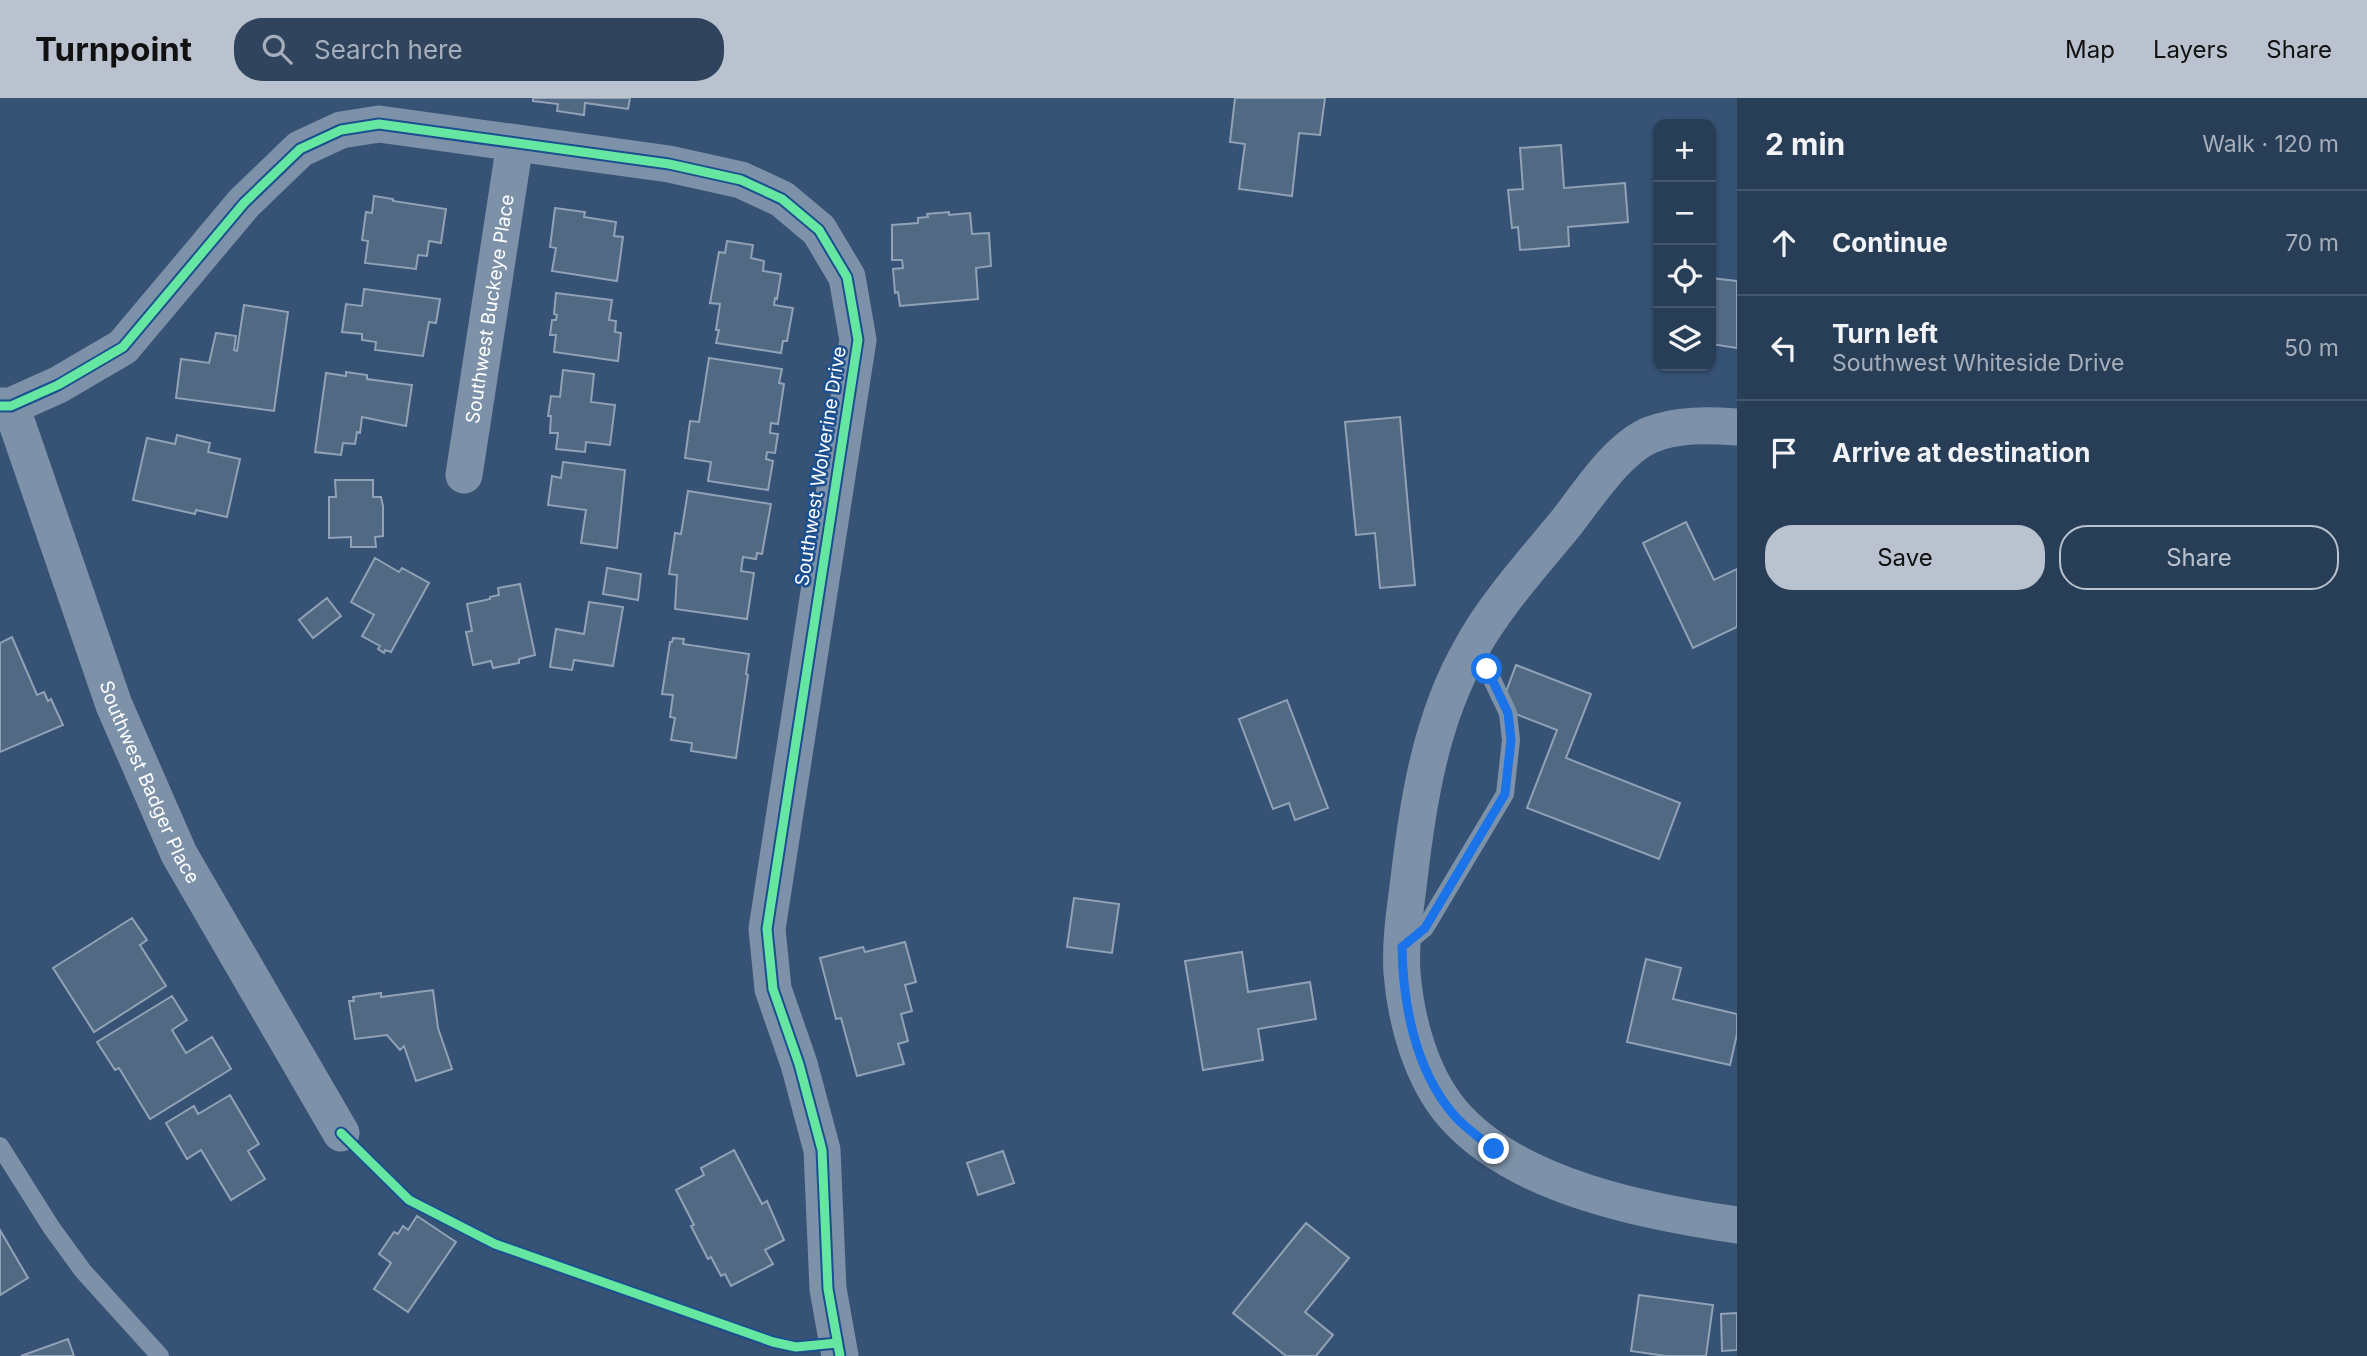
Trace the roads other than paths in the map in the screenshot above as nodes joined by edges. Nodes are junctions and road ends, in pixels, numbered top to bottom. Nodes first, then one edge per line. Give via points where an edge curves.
1 (515, 144) junction
2 (5, 406) edge
3 (1737, 427) edge
4 (464, 475) dead end
5 (1471, 648) junction
6 (1402, 947) junction
7 (341, 1133) dead end
8 (0, 1146) edge
9 (1737, 1226) edge
10 (160, 1356) edge
11 (840, 1356) edge

1 - 2 street, Southwest Wolverine Drive via 379,124 341,130 300,149 244,203 123,347 58,385
1 - 4 street, Southwest Buckeye Place
1 - 11 street, Southwest Wolverine Drive via 669,164 741,180 782,199 820,230 847,277 858,340 766,929 773,989 822,1150 828,1289
2 - 7 street, Southwest Badger Place via 114,705 179,854
3 - 5 street via 1679,427 1649,435 1624,452 1519,580
5 - 6 street via 1434,736 1414,838
5 - 6 lane via 1487,669 1508,713 1511,740 1505,794 1425,928
6 - 9 street via 1402,975 1419,1053 1452,1113 1472,1133 1515,1162 1615,1202
8 - 10 lane via 83,1271

